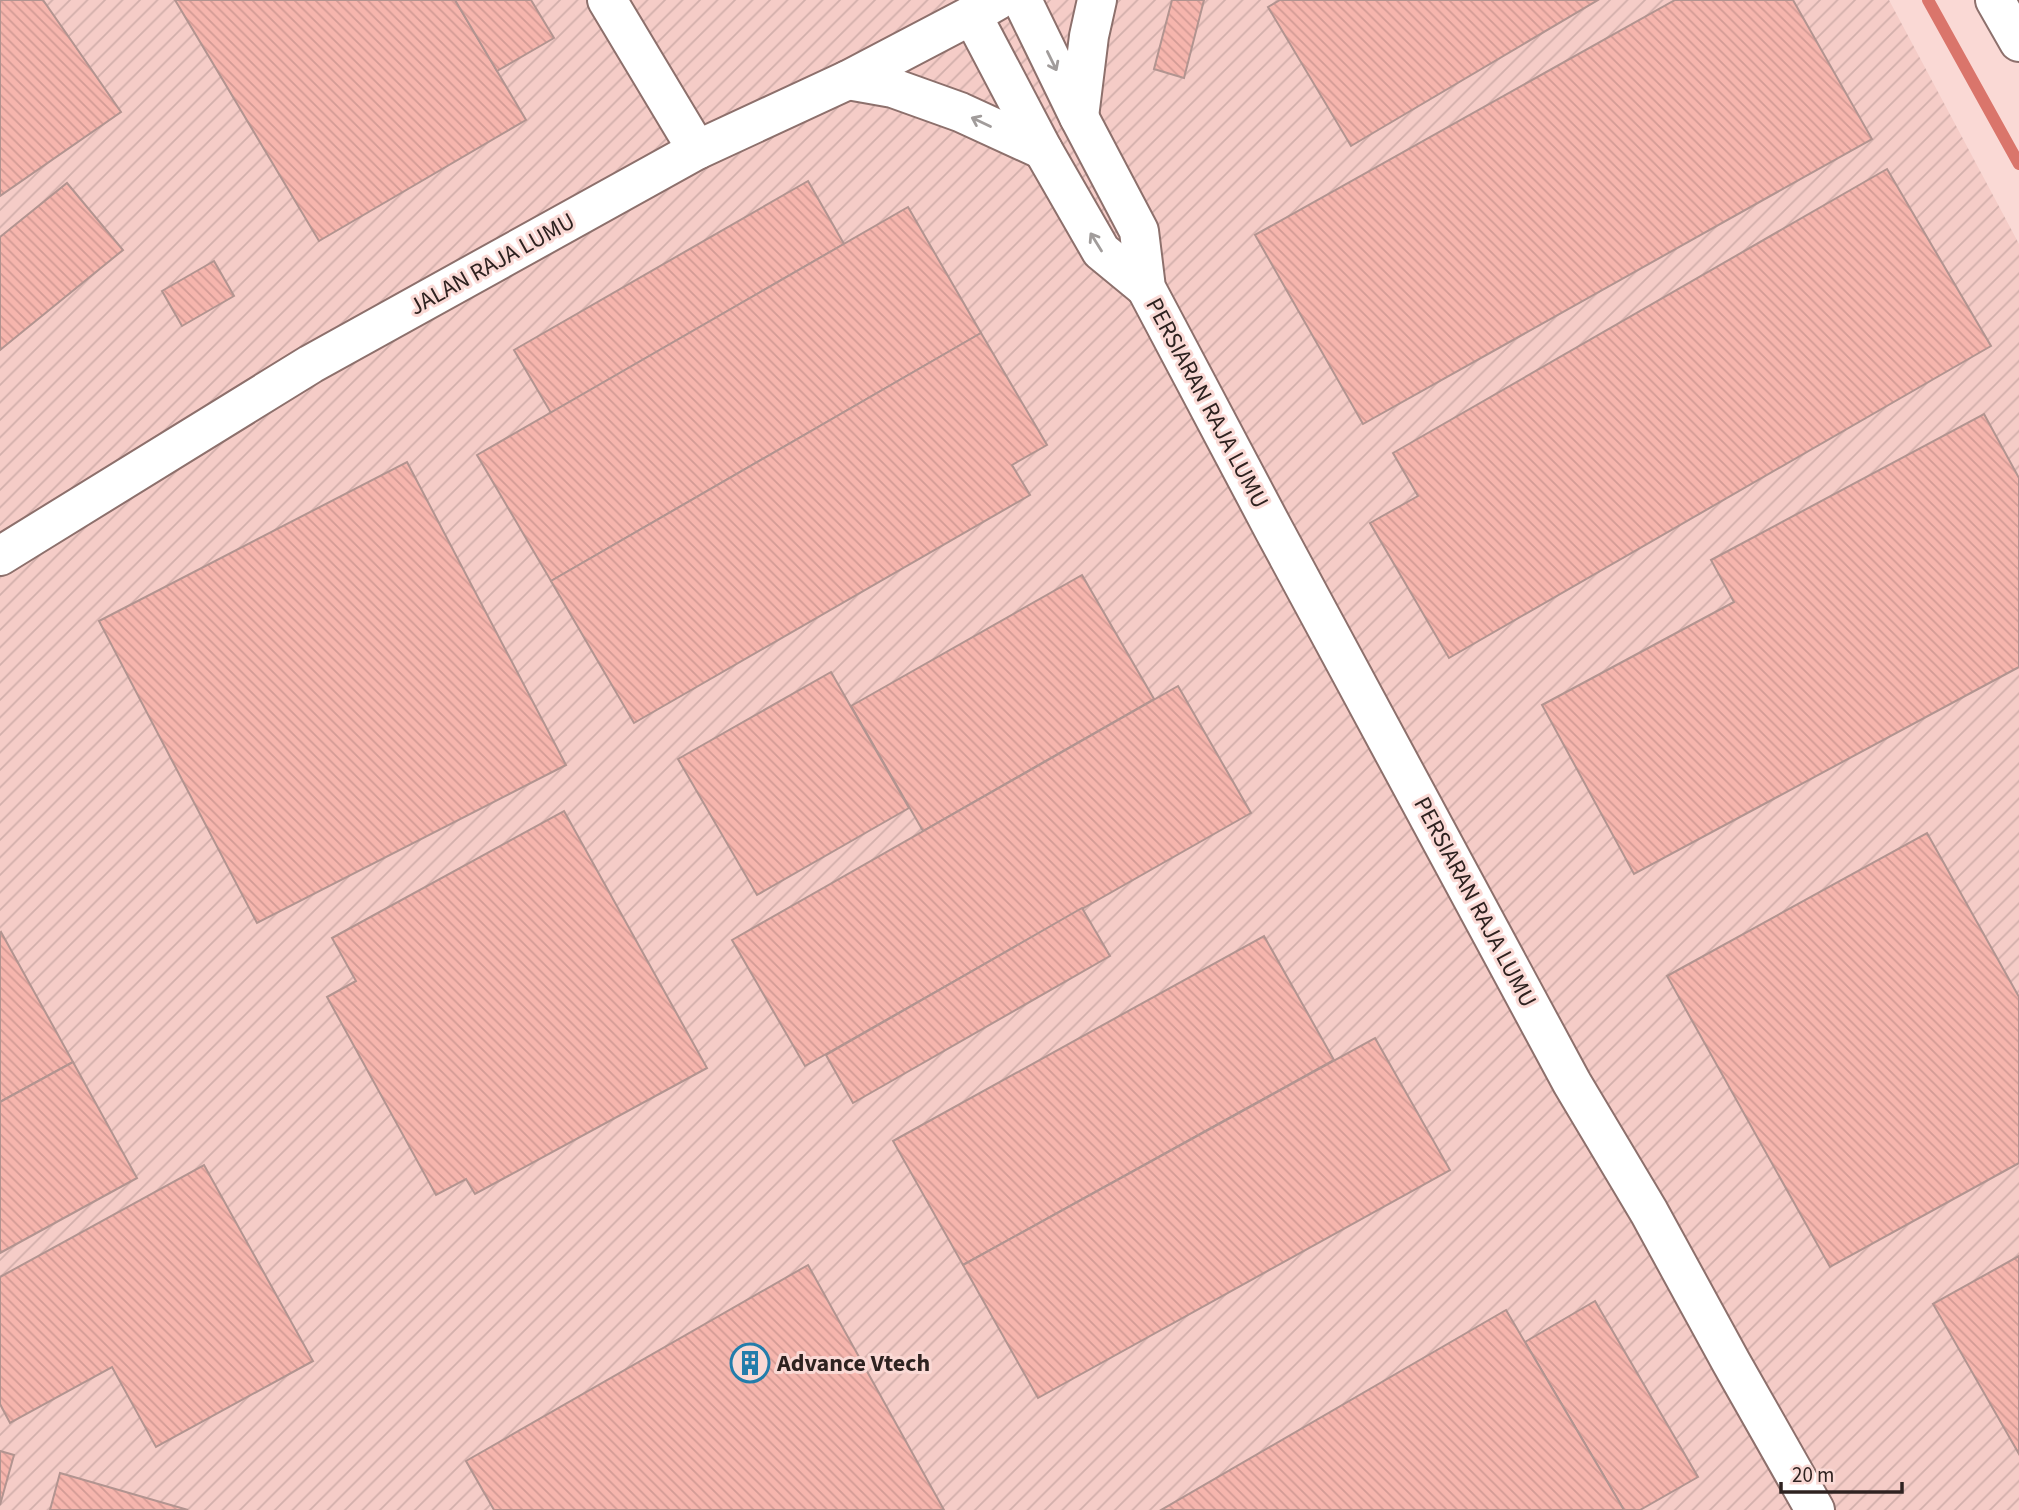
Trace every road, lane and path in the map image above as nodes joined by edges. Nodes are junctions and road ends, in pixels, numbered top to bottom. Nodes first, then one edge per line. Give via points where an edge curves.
1 (607, 0) edge
2 (1021, 0) edge
3 (1097, 0) edge
4 (1995, 0) edge
5 (985, 8) edge
6 (2019, 42) edge
7 (848, 80) junction
8 (1079, 117) junction
9 (697, 150) junction
10 (1043, 150) junction
11 (1146, 288) junction
12 (0, 555) edge
13 (1815, 1510) edge

1 - 9 street
2 -> 8 street, PERSIARAN RAJA LUMU
3 - 8 street
4 - 6 street
5 - 7 street, JALAN RAJA LUMU
5 - 10 street, PERSIARAN RAJA LUMU
7 - 9 street, JALAN RAJA LUMU
10 -> 7 street via 960,112 893,88
8 - 11 street, PERSIARAN RAJA LUMU via 1139,231
9 - 12 street, JALAN RAJA LUMU via 311,364
11 -> 10 street, PERSIARAN RAJA LUMU via 1101,251
11 - 13 street, PERSIARAN RAJA LUMU via 1572,1083

